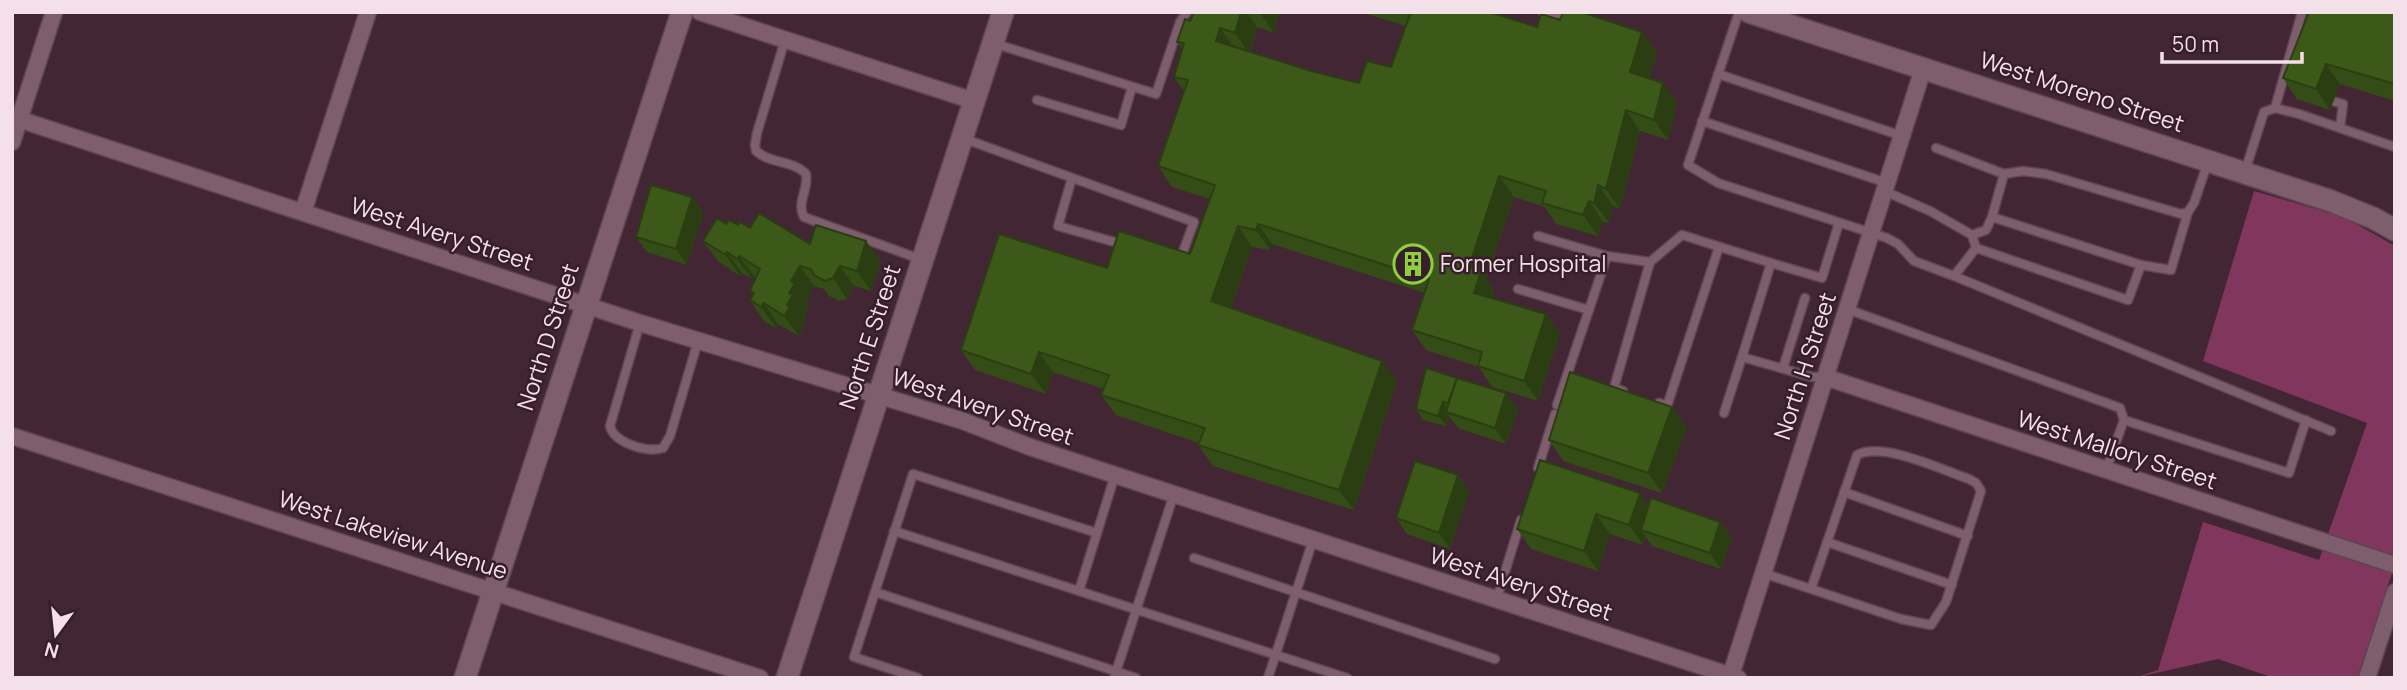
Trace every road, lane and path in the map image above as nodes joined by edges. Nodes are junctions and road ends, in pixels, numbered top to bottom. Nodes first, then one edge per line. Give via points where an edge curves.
1 (54, 12) edge
2 (368, 12) edge
3 (682, 12) edge
4 (700, 12) edge
5 (1003, 12) edge
6 (1187, 12) edge
7 (1543, 12) edge
8 (1562, 12) edge
9 (1739, 12) edge
10 (1749, 12) edge
11 (2302, 12) edge
12 (785, 40) junction
13 (993, 43) junction
14 (1923, 69) junction
15 (1718, 74) junction
16 (2282, 85) junction
17 (1132, 87) junction
18 (2294, 89) edge
19 (2318, 97) edge
20 (1037, 100) dead end
21 (974, 101) junction
22 (2275, 108) junction
23 (16, 118) edge
24 (1702, 121) junction
25 (2340, 128) junction
26 (1902, 136) junction
27 (962, 138) junction
28 (12, 142) edge
29 (2395, 147) edge
30 (1936, 148) dead end
31 (2208, 161) junction
32 (2244, 173) junction
33 (2004, 174) junction
34 (1072, 178) junction
35 (1886, 187) junction
36 (303, 212) junction
37 (2188, 212) junction
38 (1992, 217) junction
39 (1839, 223) junction
40 (2395, 230) edge
41 (1871, 233) junction
42 (1972, 234) junction
43 (1538, 236) dead end
44 (1131, 247) edge
45 (1719, 247) junction
46 (1976, 248) junction
47 (1607, 256) junction
48 (1167, 258) edge
49 (923, 260) junction
50 (1650, 262) junction
51 (1771, 263) junction
52 (2141, 265) junction
53 (1954, 276) junction
54 (1518, 289) dead end
55 (1805, 298) dead end
56 (586, 305) junction
57 (1847, 309) junction
58 (1589, 310) junction
59 (640, 323) junction
60 (698, 341) junction
61 (1742, 357) junction
62 (1783, 369) junction
63 (1825, 377) junction
64 (1627, 393) edge
65 (878, 396) junction
66 (1654, 401) edge
67 (1724, 413) dead end
68 (2124, 420) junction
69 (2306, 421) junction
70 (2331, 431) dead end
71 (12, 436) edge
72 (2106, 470) junction
73 (1115, 475) junction
74 (1534, 481) edge
75 (1844, 492) junction
76 (1174, 494) junction
77 (1525, 507) edge
78 (894, 531) junction
79 (1097, 533) junction
80 (1968, 536) junction
81 (1312, 540) junction
82 (1827, 542) junction
83 (1194, 558) dead end
84 (2395, 565) edge
85 (1763, 573) junction
86 (1952, 585) junction
87 (1811, 589) junction
88 (493, 591) junction
89 (1079, 591) junction
90 (875, 592) junction
91 (1296, 592) junction
92 (2395, 592) edge
93 (1496, 601) junction
94 (1136, 610) junction
95 (1275, 654) junction
96 (1495, 659) dead end
97 (1115, 674) edge
98 (1733, 677) edge
99 (465, 678) edge
100 (760, 678) edge
101 (787, 678) edge
102 (918, 678) edge
103 (1136, 678) edge
104 (1268, 678) edge
105 (1347, 678) edge
106 (2367, 678) edge

1 - 23 street
2 - 36 street
3 - 56 street, North D Street
4 - 12 street
5 - 13 street, North E Street
6 - 17 lane via 1156,94
7 - 8 lane
9 - 15 lane
10 - 14 street, West Moreno Street
11 - 16 lane
12 - 21 street
12 - 49 lane via 757,133 756,151 806,174 801,205 804,217
13 - 17 lane
13 - 21 street, North E Street
14 - 26 street, North H Street
14 - 31 street, West Moreno Street
15 - 24 lane
15 - 26 lane
16 - 18 lane
16 - 22 lane
17 - 20 lane via 1121,125
19 - 25 lane via 2343,104
21 - 27 street, North E Street
22 - 25 lane
22 - 32 lane via 2264,112
23 - 28 street
23 - 36 street, West Avery Street
24 - 35 lane
24 - 39 lane via 1688,166 1718,183
25 - 29 lane
26 - 35 street, North H Street
27 - 34 lane
27 - 49 street, North E Street
30 - 33 lane
31 - 32 street, West Moreno Street
31 - 37 lane
32 - 40 street, West Moreno Street via 2331,201
33 - 37 lane via 2046,174 2181,214
33 - 38 lane
34 - 44 lane via 1058,226
34 - 48 lane via 1194,222 1180,261
35 - 41 street, North H Street
35 - 42 lane
36 - 56 street, West Avery Street
37 - 52 lane via 2171,270
38 - 42 lane via 1986,230
38 - 52 lane
39 - 41 lane
39 - 51 lane via 1822,278
41 - 53 lane via 1898,244 1914,261
41 - 57 street, North H Street
42 - 46 lane
43 - 47 lane
45 - 50 lane via 1682,235
45 - 51 lane
45 - 66 lane via 1667,406
46 - 52 lane via 2128,300
46 - 53 lane
47 - 50 lane
47 - 58 lane
49 - 65 street, North E Street
50 - 64 lane via 1614,388
51 - 61 lane
53 - 69 lane
54 - 58 lane
55 - 62 lane
56 - 59 street, West Avery Street
56 - 88 street, North D Street
57 - 63 street, North H Street
57 - 68 lane via 2120,408
58 - 74 lane
59 - 60 street, West Avery Street
59 - 60 lane via 610,426 620,439 649,449 663,447 670,436
60 - 65 street, West Avery Street
61 - 62 lane
61 - 67 lane
62 - 63 lane
63 - 72 street, West Mallory Street
63 - 85 street, North H Street
65 - 73 street, West Avery Street
65 - 101 street, North E Street
68 - 69 lane via 2289,473
68 - 72 lane
69 - 70 lane
71 - 88 street, West Lakeview Avenue
72 - 84 street, West Mallory Street
73 - 76 street, West Avery Street
73 - 79 lane
75 - 80 lane
75 - 80 lane via 1857,455 1865,451 1897,455 1969,479 1981,491
75 - 82 lane
76 - 81 street, West Avery Street
76 - 94 lane
77 - 93 lane
78 - 79 lane via 913,474
78 - 89 lane
78 - 90 lane
79 - 89 lane
80 - 86 lane
81 - 91 lane
81 - 93 street, West Avery Street
82 - 86 lane
82 - 87 lane
83 - 91 lane
85 - 87 lane
85 - 98 street, North H Street
86 - 87 lane via 1931,625
88 - 99 street, North D Street
88 - 100 street, West Lakeview Avenue
89 - 94 lane
90 - 97 lane
90 - 102 lane via 854,657
91 - 95 lane
91 - 96 lane
92 - 106 street
93 - 98 street, West Avery Street
94 - 95 lane
94 - 97 lane
95 - 104 lane
95 - 105 lane
97 - 103 lane

